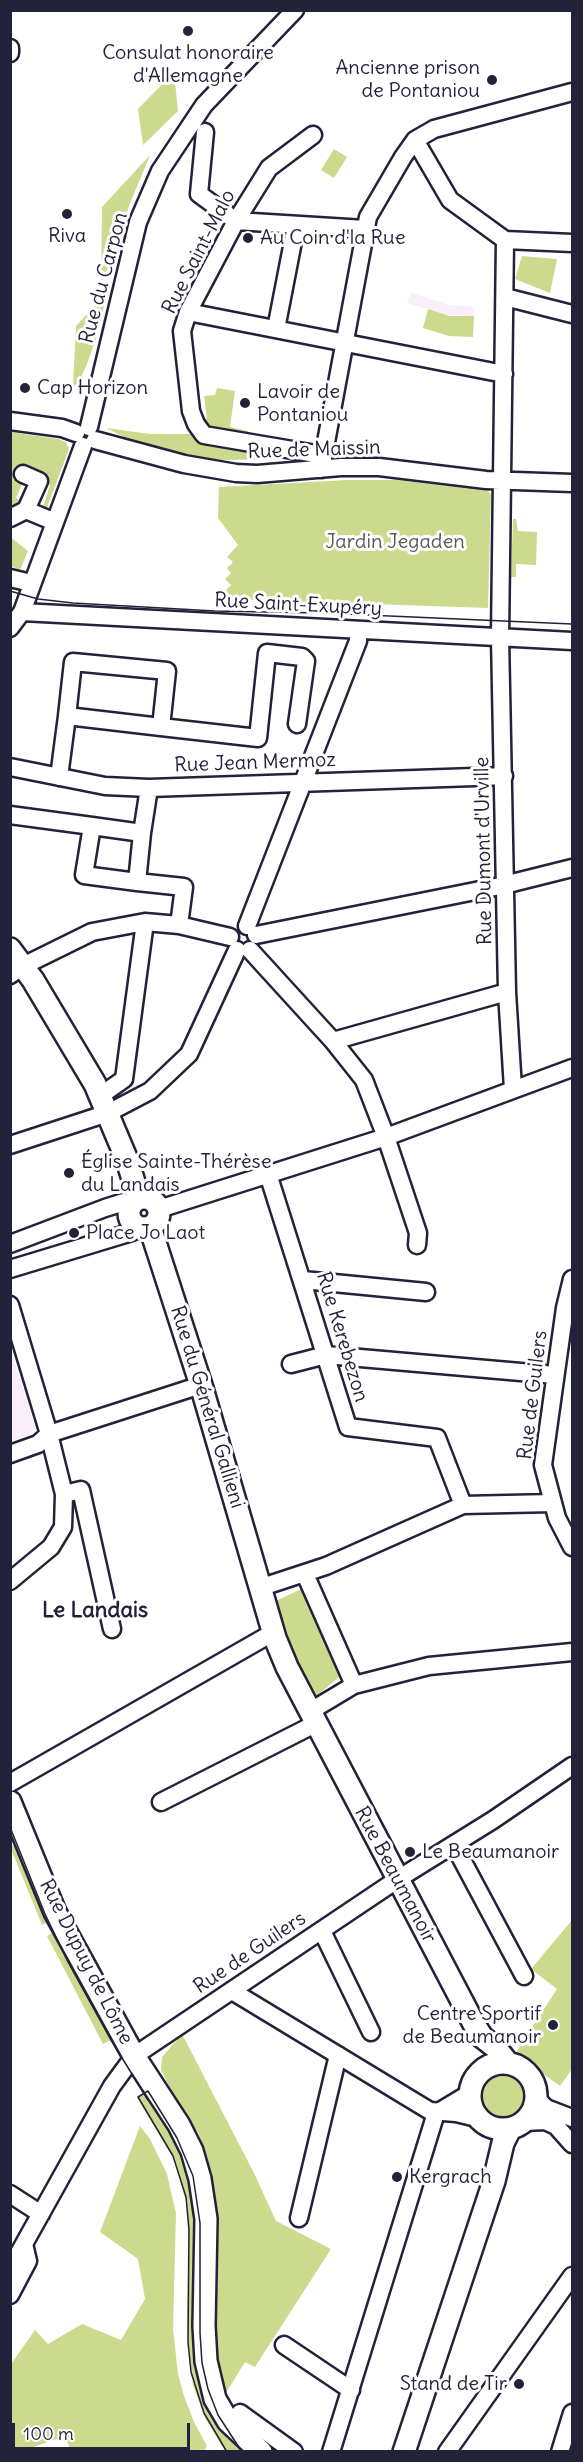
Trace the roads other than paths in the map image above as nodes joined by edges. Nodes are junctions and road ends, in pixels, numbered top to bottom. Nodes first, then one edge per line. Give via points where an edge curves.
1 (295, 10) edge
2 (573, 92) edge
3 (205, 132) dead end
4 (313, 135) dead end
5 (415, 140) junction
6 (236, 221) junction
7 (296, 226) junction
8 (365, 229) junction
9 (504, 240) junction
10 (573, 243) edge
11 (505, 297) junction
12 (188, 312) junction
13 (573, 314) edge
14 (276, 328) junction
15 (345, 343) junction
16 (504, 374) junction
17 (10, 421) edge
18 (86, 436) junction
19 (321, 462) junction
20 (23, 474) dead end
21 (501, 481) junction
22 (573, 483) edge
23 (26, 510) junction
24 (10, 518) edge
25 (55, 522) junction
26 (10, 578) edge
27 (31, 583) junction
28 (22, 612) junction
29 (10, 628) edge
30 (358, 630) junction
31 (500, 637) junction
32 (573, 641) edge
33 (67, 716) junction
34 (297, 724) dead end
35 (161, 727) junction
36 (10, 767) edge
37 (504, 776) junction
38 (59, 777) junction
39 (301, 783) junction
40 (149, 788) junction
41 (10, 815) edge
42 (92, 826) junction
43 (142, 833) junction
44 (573, 868) edge
45 (137, 882) junction
46 (505, 884) junction
47 (145, 922) junction
48 (179, 925) junction
49 (244, 939) junction
50 (15, 963) edge
51 (507, 992) junction
52 (333, 1041) junction
53 (573, 1068) edge
54 (513, 1089) junction
55 (104, 1105) junction
56 (386, 1137) junction
57 (10, 1145) edge
58 (268, 1174) junction
59 (135, 1202) junction
60 (148, 1221) junction
61 (10, 1244) edge
62 (417, 1245) dead end
63 (10, 1269) edge
64 (573, 1280) edge
65 (303, 1281) junction
66 (426, 1292) dead end
67 (10, 1305) edge
68 (568, 1313) edge
69 (326, 1355) junction
70 (291, 1364) dead end
71 (555, 1375) junction
72 (201, 1385) junction
73 (49, 1434) junction
74 (10, 1454) edge
75 (64, 1494) junction
76 (552, 1503) junction
77 (463, 1504) junction
78 (570, 1539) edge
79 (305, 1574) junction
80 (10, 1581) edge
81 (261, 1587) junction
82 (112, 1629) dead end
83 (274, 1632) junction
84 (573, 1652) edge
85 (354, 1685) junction
86 (312, 1718) junction
87 (573, 1766) edge
88 (10, 1783) edge
89 (10, 1802) edge
90 (161, 1802) dead end
91 (454, 1845) junction
92 (398, 1879) junction
93 (322, 1931) junction
94 (524, 1976) dead end
95 (232, 1991) junction
96 (371, 2032) dead end
97 (482, 2037) junction
98 (338, 2055) junction
99 (134, 2056) junction
100 (508, 2063) junction
101 (482, 2070) junction
102 (470, 2093) junction
103 (536, 2098) junction
104 (436, 2113) junction
105 (573, 2118) edge
106 (482, 2122) junction
107 (517, 2125) junction
108 (573, 2144) edge
109 (10, 2194) edge
110 (41, 2214) junction
111 (480, 2217) junction
112 (299, 2218) dead end
113 (24, 2244) junction
114 (10, 2269) edge
115 (573, 2276) edge
116 (10, 2295) edge
117 (284, 2345) dead end
118 (351, 2390) junction
119 (240, 2413) dead end
120 (570, 2423) edge
121 (261, 2451) edge
122 (294, 2451) edge
123 (331, 2451) edge
124 (404, 2451) edge
125 (447, 2451) edge
126 (560, 2451) edge

1 - 18 street, Rue du Carpon via 204,105 160,171 138,222
2 - 5 street via 434,129
3 - 6 street via 199,194
4 - 6 street, Rue Saint-Malo via 269,168
5 - 8 street via 372,207
5 - 9 street via 450,200
6 - 7 street
6 - 12 street, Rue Saint-Malo
7 - 8 street
7 - 14 street
8 - 15 street
9 - 10 street
9 - 11 street, Rue Dumont d'Urville
11 - 13 street
11 - 16 street, Rue Dumont d'Urville
12 - 14 street
12 - 19 street, Rue Saint-Malo via 182,332 190,411 204,435
14 - 15 street
15 - 16 street
15 - 19 street
16 - 21 street, Rue Dumont d'Urville
17 - 18 street, Rue de Maissin via 62,428
18 - 19 street, Rue de Maissin via 184,464 225,471 257,474
18 - 25 street, Rue du Carpon
19 - 21 street, Rue de Maissin
20 - 23 street via 39,481
21 - 22 street, Rue de Maissin
21 - 31 street, Rue Dumont d'Urville
23 - 24 street
23 - 25 street
25 - 27 street, Rue du Carpon
26 - 27 street
27 - 28 street, Rue du Carpon
28 - 29 street, Rue du Carpon
28 - 30 street, Rue Saint-Exupéry
30 - 31 street, Rue Saint-Exupéry
30 - 39 street via 358,641
31 - 32 street, Rue Saint-Exupéry
31 - 37 street, Rue Dumont d'Urville
33 - 35 street
33 - 35 street via 73,662 167,671
33 - 38 street
34 - 35 street via 306,661 302,657 267,653 258,738
36 - 38 street, Rue Jean Mermoz
37 - 39 street, Rue Jean Mermoz
37 - 46 street, Rue Dumont d'Urville
38 - 40 street, Rue Jean Mermoz via 105,786
39 - 40 street, Rue Jean Mermoz
39 - 49 street
40 - 43 street
41 - 42 street
42 - 43 street
42 - 45 street via 84,875
43 - 45 street
44 - 46 street
45 - 48 street via 184,887
46 - 49 street
46 - 51 street, Rue Dumont d'Urville
47 - 48 street
47 - 50 street via 92,932
47 - 55 street via 124,1079
48 - 49 street
49 - 52 street
49 - 55 street via 189,1054 150,1091
50 - 55 main road, Rue du Général Gallieni via 89,1074
51 - 52 street
51 - 54 street, Rue Dumont d'Urville
52 - 56 street via 364,1080
53 - 54 street
54 - 56 street
55 - 57 street
55 - 59 main road, Rue du Général Gallieni
56 - 58 street
56 - 62 street via 418,1233
58 - 60 street
58 - 65 street, Rue Kerebezon
59 - 60 main road, Rue du Général Gallieni via 130,1220
59 - 60 main road via 151,1199
59 - 61 street via 105,1208
60 - 63 street via 125,1234
60 - 72 main road, Rue du Général Gallieni
64 - 68 street, Rue de Guilers
65 - 66 street
65 - 69 street, Rue Kerebezon
67 - 73 street
68 - 71 street, Rue de Guilers
69 - 70 street
69 - 71 street
69 - 77 street, Rue Kerebezon via 348,1427 437,1438
71 - 76 street, Rue de Guilers via 543,1465
72 - 73 street
72 - 81 main road, Rue du Général Gallieni
73 - 74 street via 38,1444
73 - 75 street
75 - 80 street via 63,1527 51,1547
75 - 82 street via 81,1490
76 - 77 street
76 - 78 street, Rue de Guilers
77 - 79 street
79 - 81 street
79 - 85 street
81 - 83 main road, Rue du Général Gallieni
83 - 86 main road, Rue Beaumanoir
83 - 88 street
84 - 85 street via 429,1666
85 - 86 street
86 - 90 street
86 - 92 main road, Rue Beaumanoir
87 - 91 street, Rue de Guilers
89 - 99 main road, Rue Dupuy de Lôme via 55,1912
91 - 92 street, Rue de Guilers
91 - 94 street
92 - 93 street, Rue de Guilers
92 - 97 main road, Rue Beaumanoir
93 - 95 street, Rue de Guilers
93 - 96 street
95 - 98 street
95 - 99 street, Rue de Guilers
97 - 100 main road, Rue Beaumanoir
97 - 101 main road, Rue Beaumanoir
98 - 104 street
98 - 112 street
99 - 110 street, Rue de Guilers via 112,2086
99 - 121 main road, Rue Dupuy de Lôme via 179,2125 200,2179 206,2219 206,2361 215,2399 228,2421
100 - 101 main road
100 - 103 main road via 526,2071
101 - 102 main road via 471,2084
102 - 104 street
102 - 106 main road via 472,2110
103 - 105 street via 546,2108
103 - 107 main road via 535,2107
104 - 106 street via 456,2113
104 - 118 street
106 - 107 main road via 494,2128
106 - 111 main road via 492,2153
107 - 108 street via 545,2121 561,2128
107 - 111 main road via 503,2143
109 - 110 street
110 - 113 street, Rue de Guilers
111 - 124 main road
113 - 114 street, Rue de Guilers
113 - 116 street, Rue de Guilers via 28,2261
115 - 125 street
117 - 118 street
118 - 123 street
119 - 122 street
120 - 126 street

